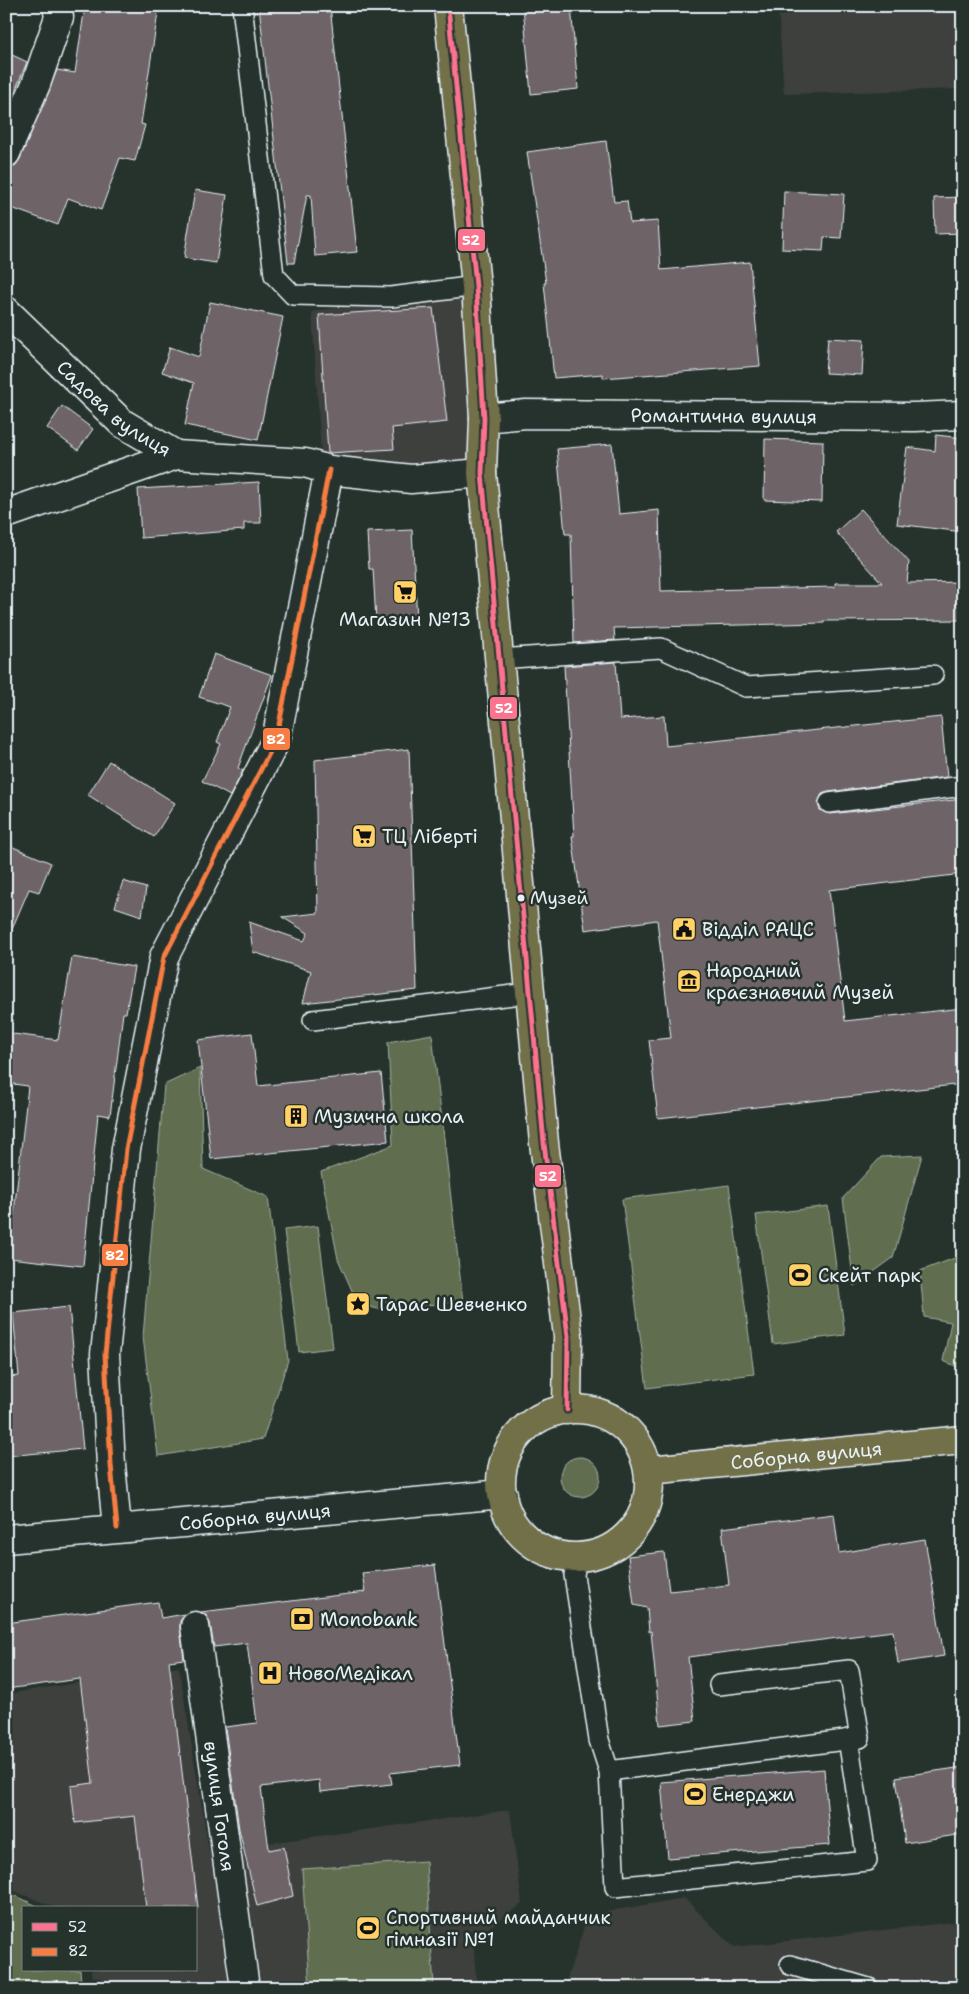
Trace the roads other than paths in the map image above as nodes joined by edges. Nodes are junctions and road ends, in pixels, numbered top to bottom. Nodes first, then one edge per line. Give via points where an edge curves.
1 (57, 6) edge
2 (242, 6) edge
3 (448, 6) edge
4 (6, 154) edge
5 (476, 286) junction
6 (6, 311) edge
7 (963, 414) edge
8 (484, 418) junction
9 (176, 455) junction
10 (329, 470) junction
11 (482, 472) junction
12 (6, 514) edge
13 (498, 659) junction
14 (933, 676) dead end
15 (963, 786) edge
16 (829, 803) dead end
17 (529, 993) junction
18 (312, 1020) dead end
19 (567, 1410) junction
20 (963, 1440) edge
21 (649, 1470) junction
22 (503, 1494) junction
23 (117, 1528) junction
24 (6, 1539) edge
25 (577, 1557) junction
26 (195, 1626) dead end
27 (719, 1685) dead end
28 (848, 1740) junction
29 (609, 1771) junction
30 (790, 1965) dead end
31 (245, 1988) edge
32 (869, 1988) edge

1 - 4 street via 59,17 36,84
2 - 5 lane via 274,275 293,295 392,297
3 - 5 main road
5 - 8 main road
6 - 9 street, Садова вулиця via 122,423
7 - 8 street, Романтична вулиця via 915,417 526,414
8 - 11 main road
9 - 10 street, Садова вулиця via 305,464
9 - 12 street
10 - 11 street, Садова вулиця via 410,480
10 - 23 street via 276,740 164,957 130,1129 105,1354
11 - 13 main road
13 - 14 lane via 661,648 746,687
13 - 17 main road
15 - 16 lane
17 - 18 lane
17 - 19 main road via 568,1336
19 - 21 main road via 576,1408 602,1413 624,1426 640,1446
19 - 22 main road via 532,1422 516,1438 505,1460
20 - 21 main road, Соборна вулиця
21 - 25 main road via 649,1495 640,1520 624,1539 602,1552
22 - 23 street, Соборна вулиця
22 - 25 main road via 505,1506 516,1526 533,1543 554,1554
23 - 24 street, Соборна вулиця
25 - 29 lane via 574,1575 599,1740
26 - 31 street, вулиця Гоголя
27 - 28 lane via 849,1670 860,1738
28 - 29 lane
28 - 29 lane via 867,1861 616,1887
30 - 32 lane

